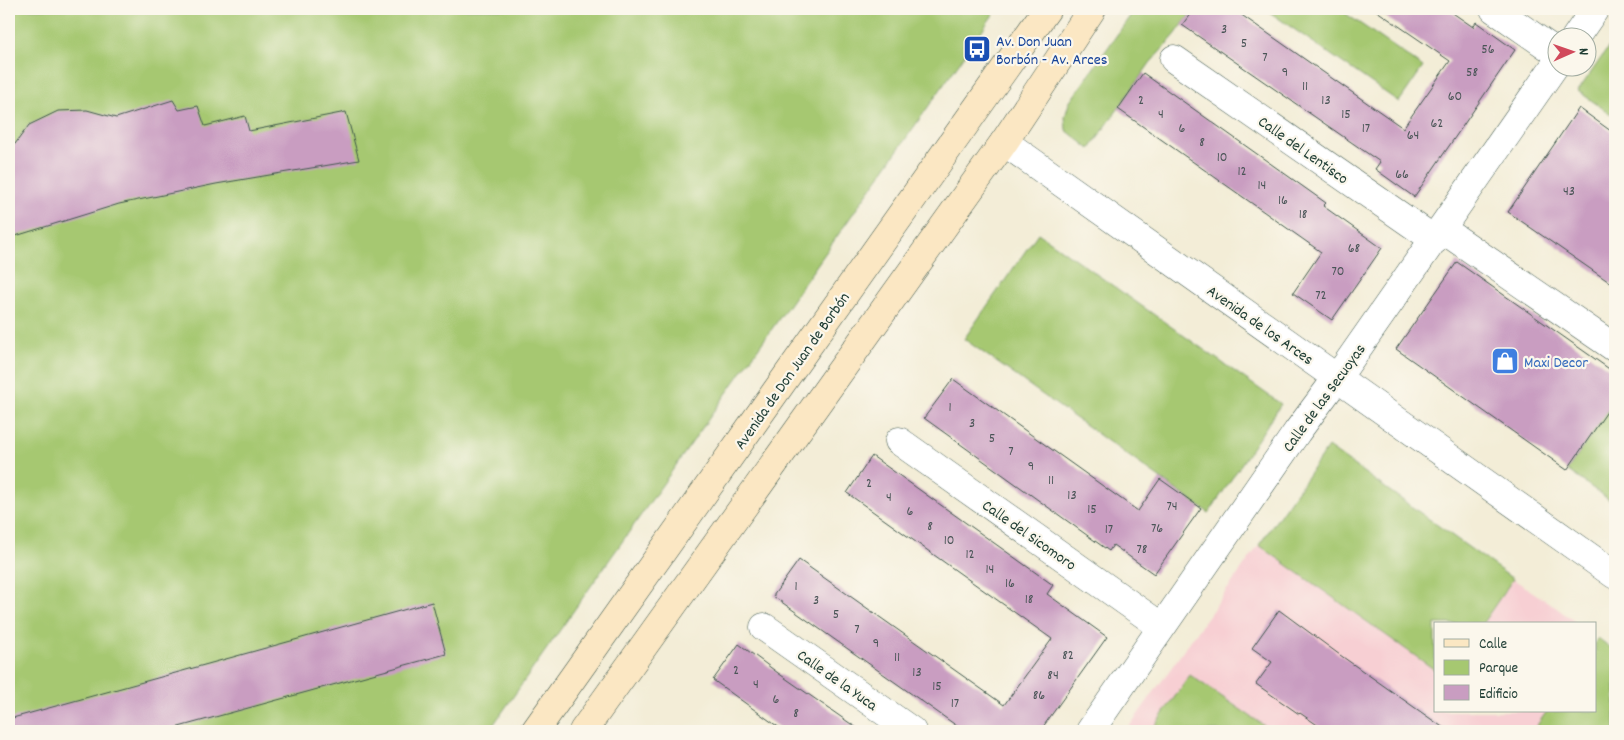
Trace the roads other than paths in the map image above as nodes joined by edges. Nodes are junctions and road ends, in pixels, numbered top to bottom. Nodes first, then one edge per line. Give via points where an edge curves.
1 (1047, 9) edge
2 (1092, 9) edge
3 (1494, 9) edge
4 (1595, 9) edge
5 (1582, 28) edge
6 (1546, 45) edge
7 (1174, 58) dead end
8 (1546, 78) edge
9 (1004, 142) junction
10 (1438, 234) junction
11 (1615, 348) edge
12 (1337, 378) junction
13 (899, 440) dead end
14 (1615, 575) edge
15 (764, 627) dead end
16 (1162, 627) junction
17 (535, 731) edge
18 (583, 731) edge
19 (912, 731) edge
20 (1090, 731) edge

1 - 17 street, Avenida de Don Juan de Borbón
2 - 9 street
3 - 6 street
4 - 5 street
7 - 10 street, Calle del Lentisco
8 - 10 street, Calle de las Secuoyas
9 - 12 street, Avenida de los Arces
9 - 18 street
10 - 11 street, Calle del Lentisco
10 - 12 street, Calle de las Secuoyas
12 - 14 street, Avenida de los Arces
12 - 16 street, Calle de las Secuoyas
13 - 16 street, Calle del Sicomoro
15 - 19 street, Calle de la Yuca
16 - 20 street, Calle de las Secuoyas

